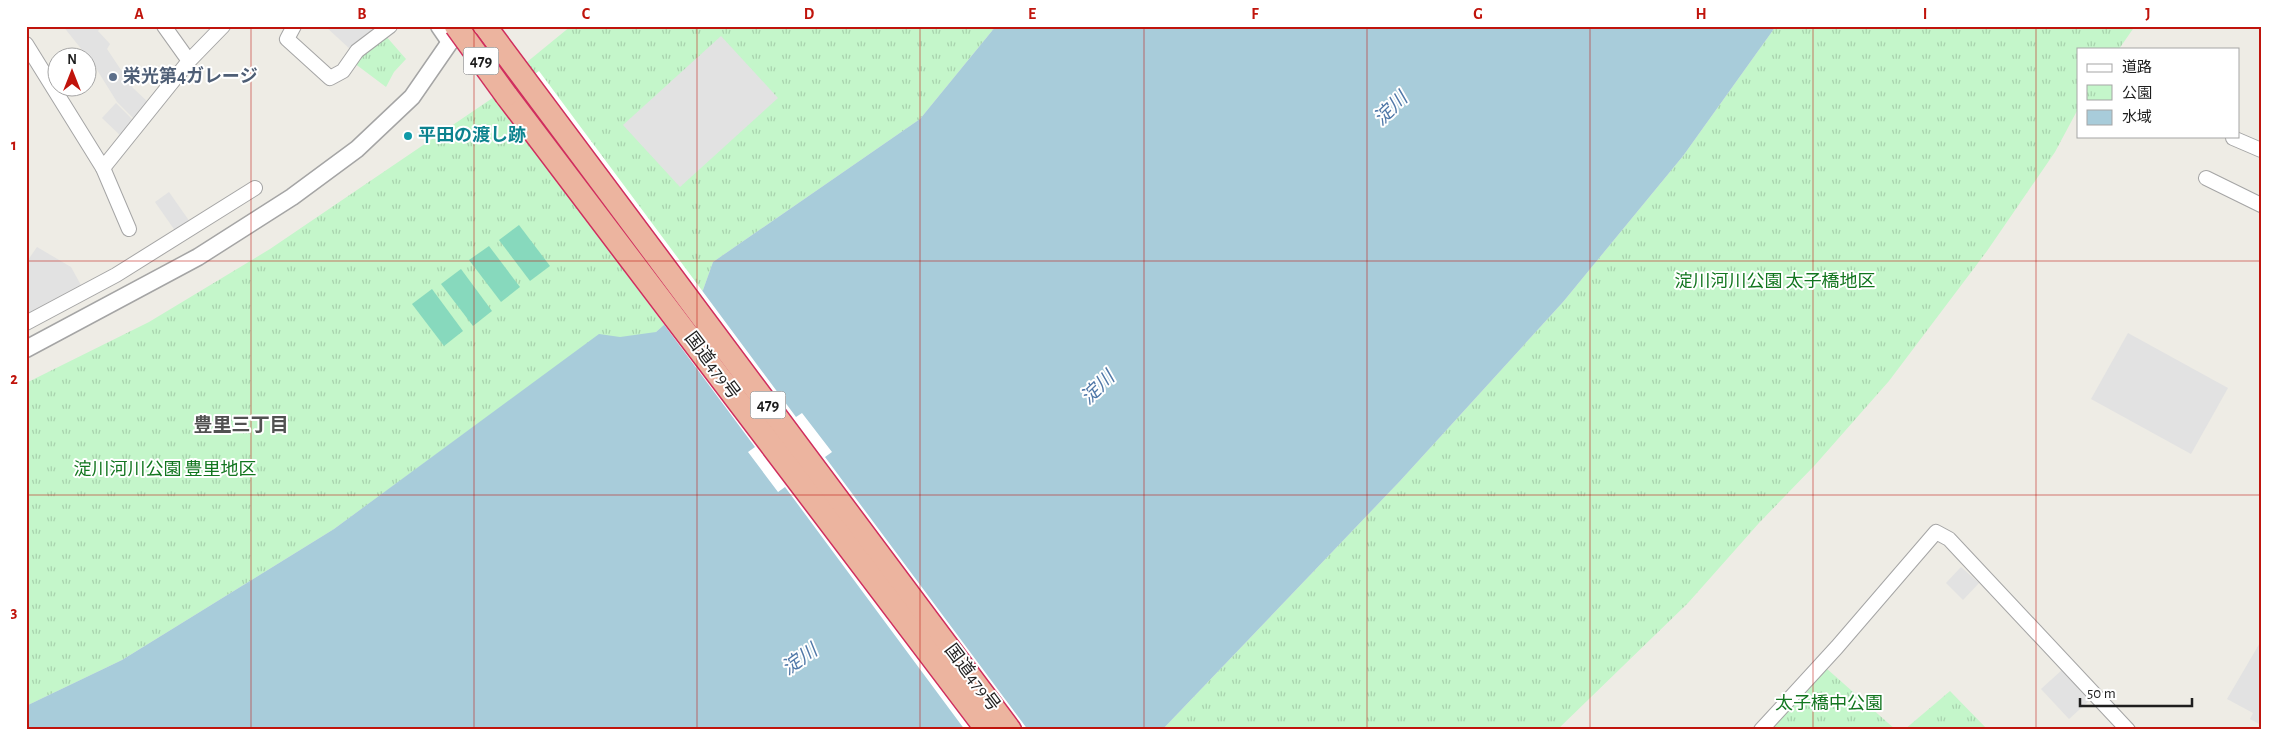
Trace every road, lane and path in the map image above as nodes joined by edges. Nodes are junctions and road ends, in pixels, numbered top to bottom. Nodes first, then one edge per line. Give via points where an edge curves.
1 (164, 26) edge
2 (222, 26) edge
3 (294, 26) edge
4 (390, 26) edge
5 (439, 26) edge
6 (473, 26) edge
7 (485, 26) edge
8 (453, 34) edge
9 (26, 44) edge
10 (189, 61) junction
11 (2233, 138) dead end
12 (2261, 150) edge
13 (103, 168) junction
14 (2206, 178) dead end
15 (255, 188) dead end
16 (2261, 205) edge
17 (128, 229) dead end
18 (26, 323) edge
19 (26, 349) edge
20 (987, 730) edge
21 (1010, 730) edge
22 (1761, 730) edge
23 (2128, 730) edge

1 - 10 street
2 - 10 street
3 - 4 street via 287,39 330,78 343,70 357,51
5 - 8 street
6 - 8 street
7 - 21 highway, 国道479号 / 479
8 - 19 street via 412,97 357,149 198,257
8 - 20 highway, 国道479号 / 479, bridge
9 - 13 street
10 - 13 street
11 - 12 street
13 - 17 street
14 - 16 street
15 - 18 street via 116,275
22 - 23 street via 1838,647 1936,532 1949,538

